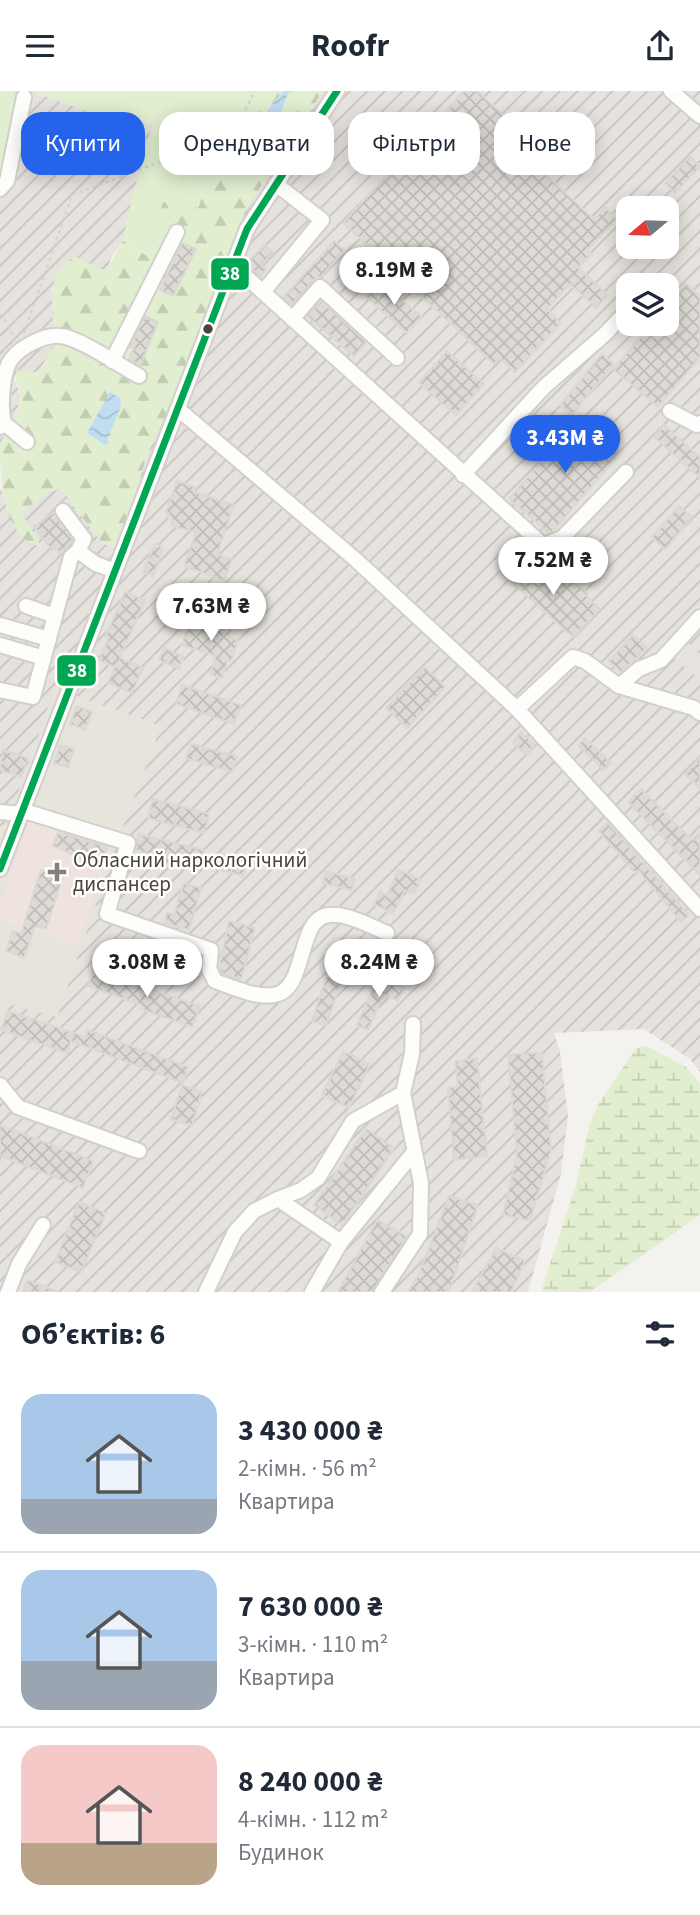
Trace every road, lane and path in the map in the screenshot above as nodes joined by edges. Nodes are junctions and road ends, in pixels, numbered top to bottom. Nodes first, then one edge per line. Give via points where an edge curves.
1 (255, 91) edge
2 (337, 91) edge
3 (671, 91) edge
4 (23, 97) dead end
5 (700, 116) edge
6 (276, 184) junction
7 (0, 189) edge
8 (177, 232) dead end
9 (233, 265) junction
10 (263, 292) junction
11 (0, 314) edge
12 (292, 319) junction
13 (616, 322) edge
14 (18, 353) junction
15 (397, 358) dead end
16 (112, 361) junction
17 (139, 376) dead end
18 (178, 409) junction
19 (670, 411) dead end
20 (1, 423) edge
21 (700, 423) edge
22 (27, 442) dead end
23 (626, 472) dead end
24 (463, 475) junction
25 (63, 512) dead end
26 (78, 551) junction
27 (115, 571) junction
28 (26, 606) dead end
29 (55, 616) junction
30 (700, 617) edge
31 (0, 625) edge
32 (49, 639) junction
33 (0, 645) edge
34 (44, 658) junction
35 (619, 686) junction
36 (0, 690) edge
37 (698, 708) edge
38 (517, 709) junction
39 (0, 812) edge
40 (21, 812) junction
41 (0, 869) edge
42 (700, 909) edge
43 (387, 933) dead end
44 (413, 1024) dead end
45 (0, 1085) edge
46 (403, 1093) junction
47 (139, 1151) dead end
48 (414, 1151) junction
49 (278, 1199) junction
50 (43, 1226) dead end
51 (341, 1242) junction
52 (8, 1292) edge
53 (206, 1292) edge
54 (312, 1292) edge
55 (382, 1292) edge

1 - 14 path via 241,119 214,142 72,195
2 - 6 street
3 - 5 street
4 - 7 street via 7,181
6 - 9 street via 247,229
6 - 10 street via 322,220
8 - 16 street
9 - 10 street
9 - 18 street
10 - 12 street
11 - 14 path
12 - 15 street via 320,287
12 - 24 street
13 - 24 street via 544,387
14 - 16 street via 40,340 60,336
14 - 20 street via 8,364
16 - 17 street
18 - 27 street
18 - 38 street via 355,559
19 - 21 street
20 - 22 street
23 - 24 street via 562,538 542,545
25 - 26 street via 84,539
26 - 27 street
26 - 29 street via 71,557
27 - 40 street
28 - 29 street
29 - 32 street
30 - 35 street via 661,660 639,669
31 - 32 street
32 - 34 street
33 - 34 street
34 - 36 street via 33,697
35 - 37 street
35 - 38 street via 573,657
38 - 42 street
39 - 40 street
40 - 41 street
40 - 43 street via 128,843 107,914 211,950 209,969 215,981 275,995 291,984 307,939 316,921 325,915 338,915
44 - 46 street
45 - 47 street via 18,1107
46 - 48 street
46 - 49 street via 353,1121 318,1178 301,1191
48 - 51 street
48 - 55 street via 421,1183 420,1234
49 - 51 street
49 - 53 street via 254,1211 235,1232
50 - 52 street
51 - 54 street

